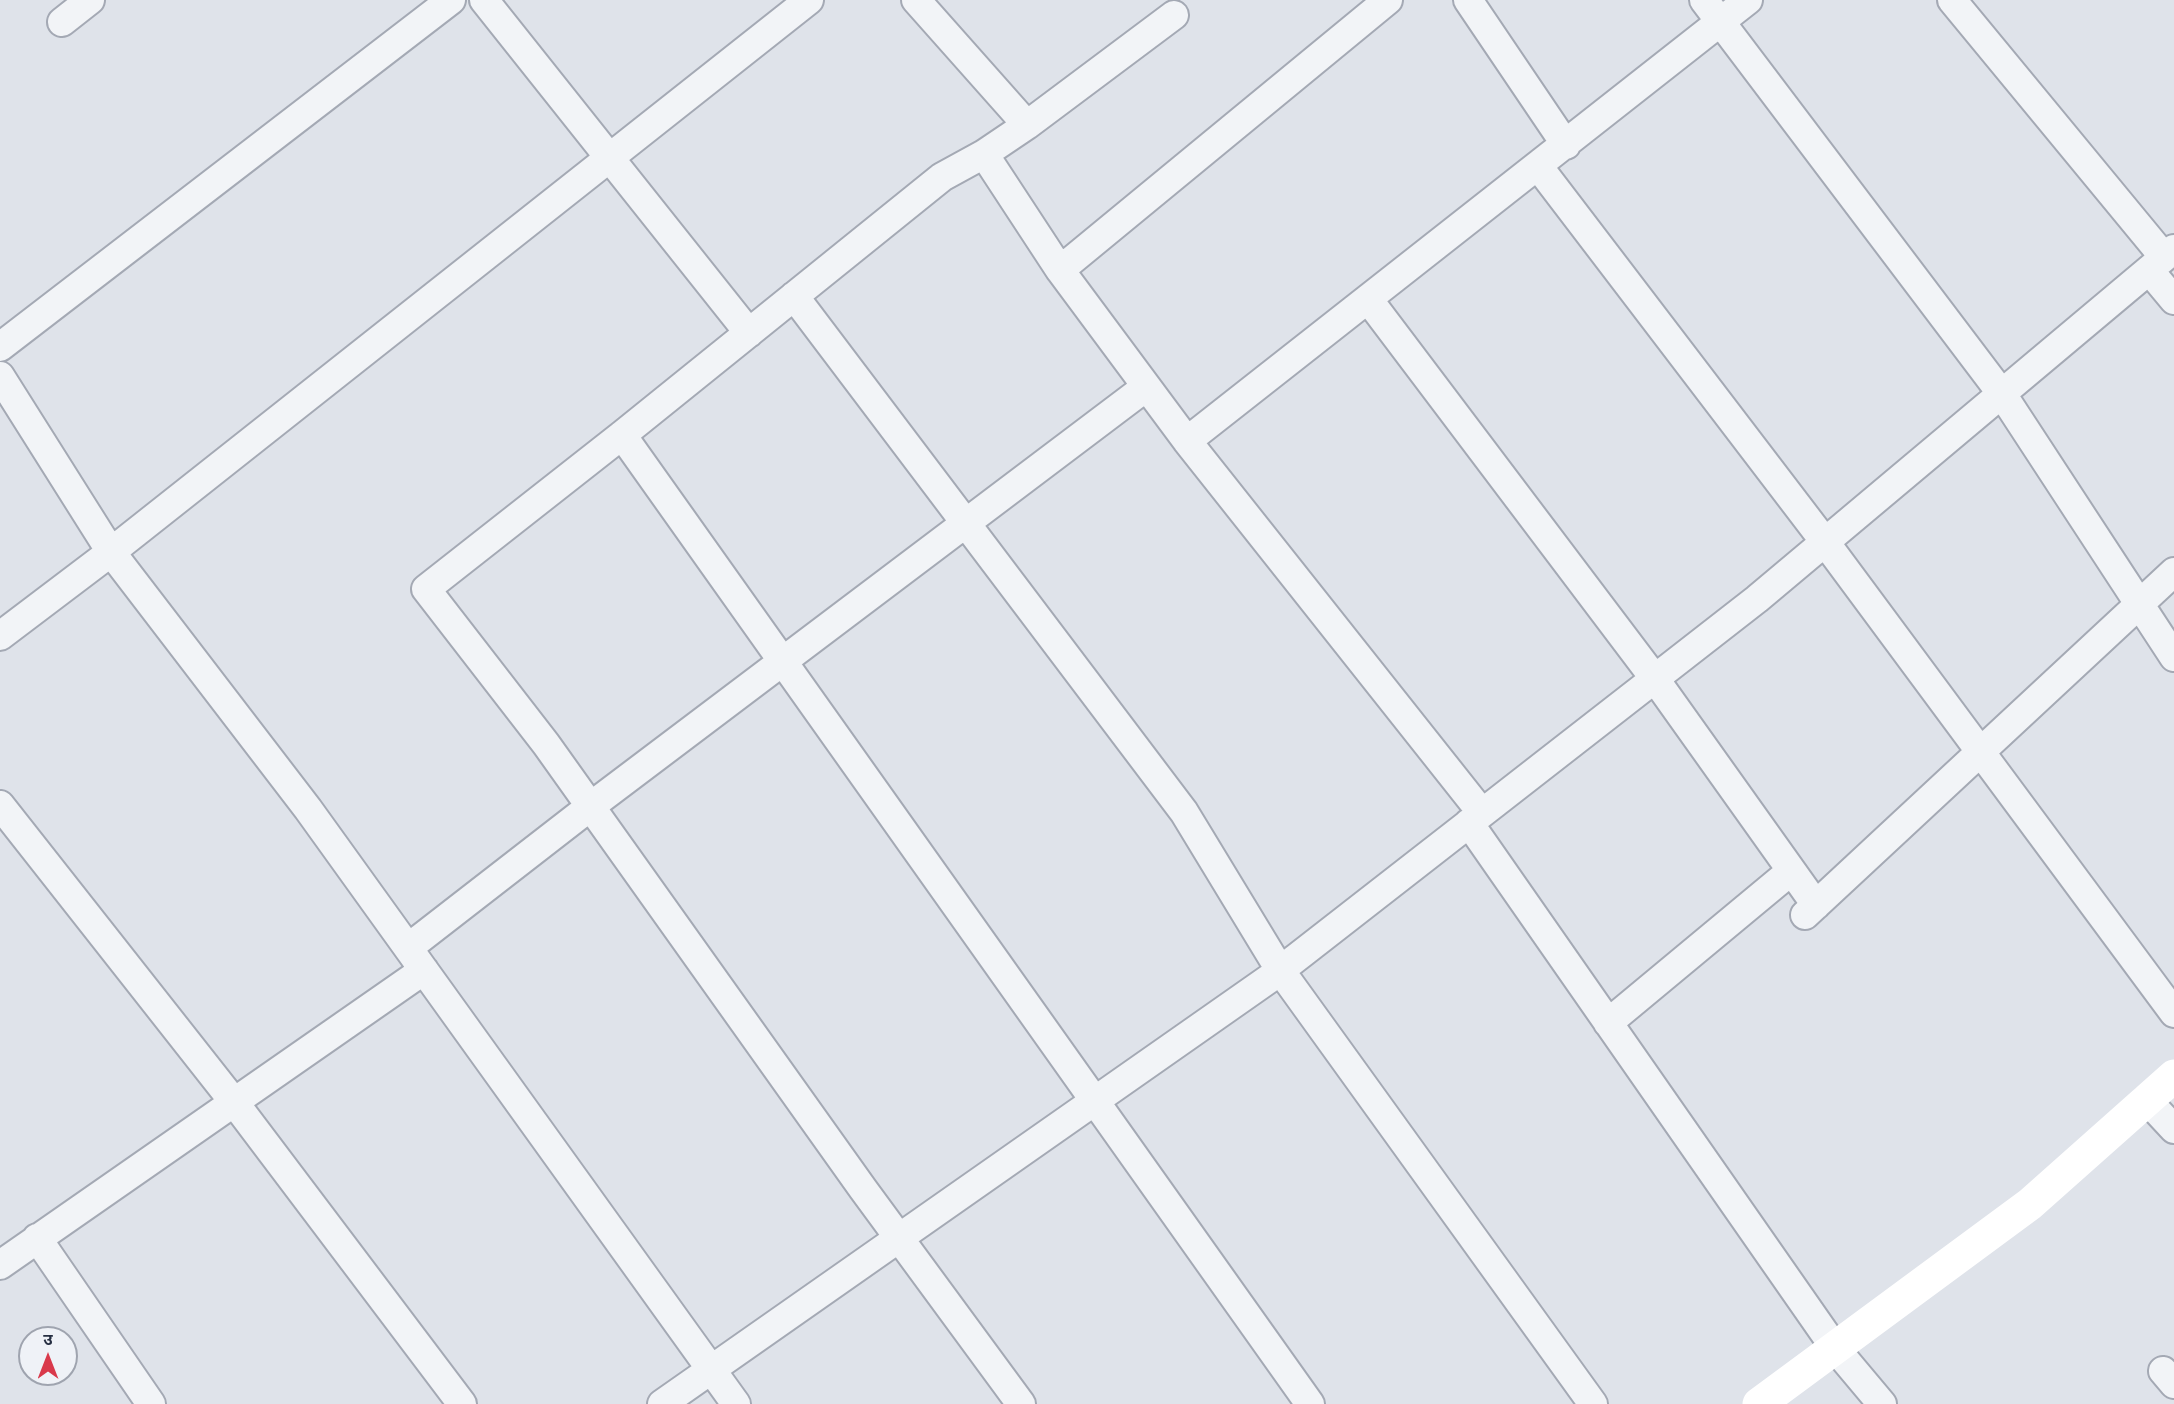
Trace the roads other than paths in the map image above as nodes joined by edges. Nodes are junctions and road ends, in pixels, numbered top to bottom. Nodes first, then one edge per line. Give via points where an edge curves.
1 (90, 0) edge
2 (451, 0) edge
3 (484, 0) edge
4 (809, 0) edge
5 (916, 0) edge
6 (1388, 0) edge
7 (1468, 0) edge
8 (1704, 0) edge
9 (1748, 0) edge
10 (1952, 0) edge
11 (1174, 15) dead end
12 (62, 22) dead end
13 (1721, 23) junction
14 (1027, 125) junction
15 (1566, 145) junction
16 (984, 154) junction
17 (610, 158) junction
18 (1538, 166) junction
19 (2162, 259) edge
20 (1060, 270) junction
21 (794, 296) junction
22 (1368, 299) junction
23 (2174, 300) edge
24 (749, 333) junction
25 (0, 348) edge
26 (0, 376) edge
27 (1146, 387) junction
28 (2002, 394) junction
29 (622, 435) junction
30 (1187, 441) junction
31 (966, 523) junction
32 (1825, 542) junction
33 (111, 552) junction
34 (2174, 572) edge
35 (2139, 604) junction
36 (0, 636) edge
37 (2174, 657) edge
38 (782, 661) junction
39 (1654, 679) junction
40 (1979, 751) junction
41 (0, 805) edge
42 (591, 806) junction
43 (1476, 818) junction
44 (1791, 871) junction
45 (416, 959) junction
46 (1281, 970) junction
47 (2174, 1013) edge
48 (1608, 1023) junction
49 (2174, 1076) edge
50 (2147, 1100) junction
51 (1095, 1101) junction
52 (234, 1102) junction
53 (2174, 1129) edge
54 (37, 1238) junction
55 (898, 1238) junction
56 (0, 1265) edge
57 (1835, 1348) junction
58 (710, 1369) junction
59 (151, 1404) edge
60 (462, 1404) edge
61 (662, 1404) edge
62 (736, 1404) edge
63 (1021, 1404) edge
64 (1310, 1404) edge
65 (1593, 1404) edge
66 (1759, 1404) edge
67 (1882, 1404) edge

1 - 12 street
2 - 25 street
3 - 17 street
4 - 17 street
5 - 14 street
6 - 20 street
7 - 15 street
8 - 13 street
9 - 13 street
10 - 19 street
11 - 14 street
13 - 15 street
13 - 28 street
14 - 16 street
15 - 18 street
16 - 20 street
16 - 21 street via 942,177
17 - 24 street
17 - 33 street
18 - 22 street
18 - 32 street
19 - 23 street
19 - 28 street
20 - 27 street
21 - 24 street
21 - 31 street
22 - 30 street
22 - 39 street
24 - 29 street
26 - 33 street
27 - 30 street
27 - 31 street
28 - 32 street
28 - 35 street
29 - 38 street
29 - 42 street via 426,589
30 - 43 street
31 - 38 street
31 - 46 street via 1184,812
32 - 39 street
32 - 40 street
33 - 36 street
33 - 45 street via 308,809
34 - 35 street
35 - 37 street
35 - 40 street
38 - 42 street
38 - 51 street
39 - 43 street
39 - 44 street
40 - 44 street via 1810,910
40 - 47 street
41 - 52 street
42 - 45 street
42 - 55 street
43 - 46 street
43 - 48 street
44 - 48 street
45 - 52 street
45 - 58 street
46 - 51 street
46 - 65 street
48 - 57 street
49 - 50 main road
50 - 53 street
50 - 57 main road via 2030,1204
51 - 55 street
51 - 64 street
52 - 54 street
52 - 60 street
54 - 56 street
54 - 59 street
55 - 58 street
55 - 63 street
57 - 66 main road
57 - 67 street
58 - 61 street
58 - 62 street

